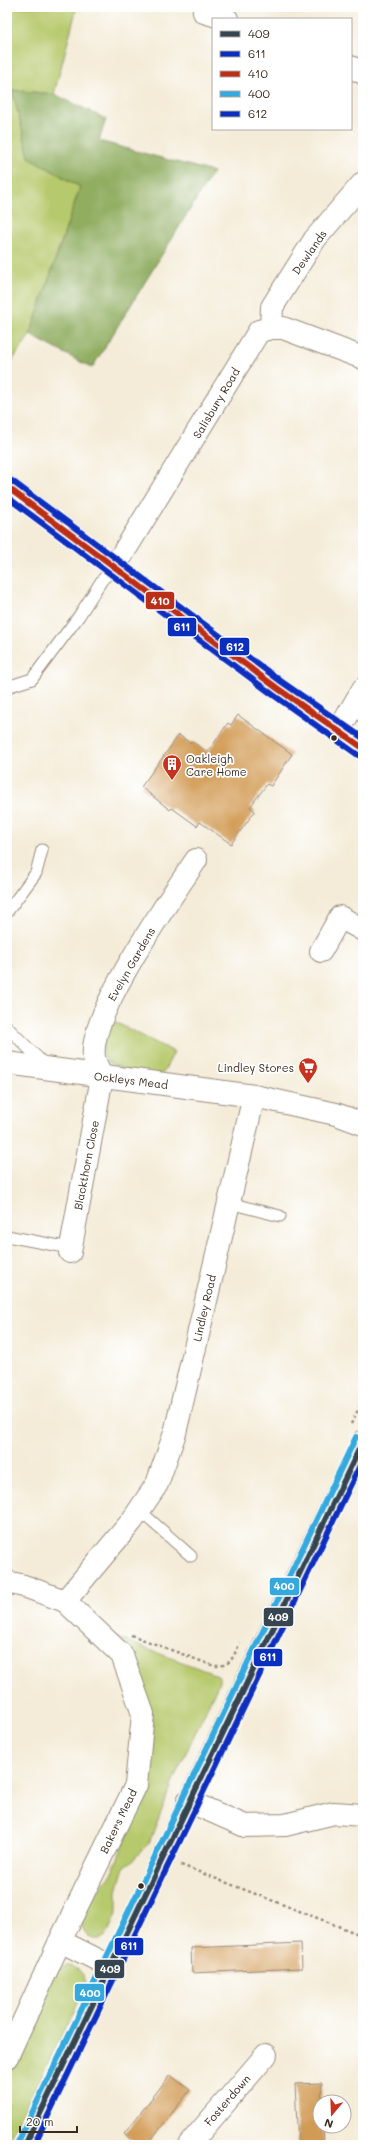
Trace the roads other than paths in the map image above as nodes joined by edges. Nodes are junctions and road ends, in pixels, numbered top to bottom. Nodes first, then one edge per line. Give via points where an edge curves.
1 (204, 12) dead end
2 (224, 18) edge
3 (352, 68) edge
4 (363, 73) edge
5 (363, 183) edge
6 (271, 328) junction
7 (363, 358) edge
8 (7, 487) edge
9 (114, 568) junction
10 (7, 687) edge
11 (363, 689) edge
12 (339, 730) junction
13 (363, 748) edge
14 (42, 850) dead end
15 (196, 860) dead end
16 (7, 912) edge
17 (363, 930) edge
18 (321, 951) dead end
19 (7, 1026) edge
20 (7, 1063) edge
21 (47, 1068) junction
22 (102, 1077) junction
23 (254, 1096) junction
24 (363, 1124) edge
25 (229, 1203) junction
26 (280, 1216) dead end
27 (7, 1236) edge
28 (70, 1250) joint
29 (355, 1436) edge
30 (139, 1510) junction
31 (191, 1556) dead end
32 (7, 1582) edge
33 (65, 1601) junction
34 (188, 1801) junction
35 (363, 1815) edge
36 (60, 1941) junction
37 (112, 1968) junction
38 (266, 2055) dead end
39 (7, 2057) edge
40 (25, 2145) edge
41 (189, 2145) edge

1 - 2 street
3 - 4 street
5 - 6 street, Dewlands via 315,239 272,307
6 - 7 street via 283,328
6 - 9 street, Salisbury Road via 259,331
8 - 9 main road
9 - 10 lane via 102,580 79,616 32,679
9 - 12 main road via 277,688
11 - 12 street
12 - 13 main road
14 - 16 lane via 36,873
15 - 22 street, Evelyn Gardens via 150,930 102,1018 94,1057
17 - 18 street via 340,917
19 - 21 lane
20 - 21 street, Ockleys Mead
21 - 22 street, Ockleys Mead
22 - 23 street, Ockleys Mead
22 - 28 street, Blackthorn Close
23 - 24 street via 336,1114
23 - 25 street, Lindley Road
25 - 26 lane
25 - 30 street, Lindley Road via 175,1433 157,1484
27 - 28 lane
29 - 34 main road
30 - 31 lane
30 - 33 street, Lindley Road
32 - 33 street
33 - 36 street, Bakers Mead via 122,1655 143,1714 136,1785
34 - 35 street via 245,1826 285,1825 334,1812
34 - 37 main road
36 - 37 street
36 - 39 street, Bakers Mead
37 - 40 main road
38 - 41 street, Fosterdown

